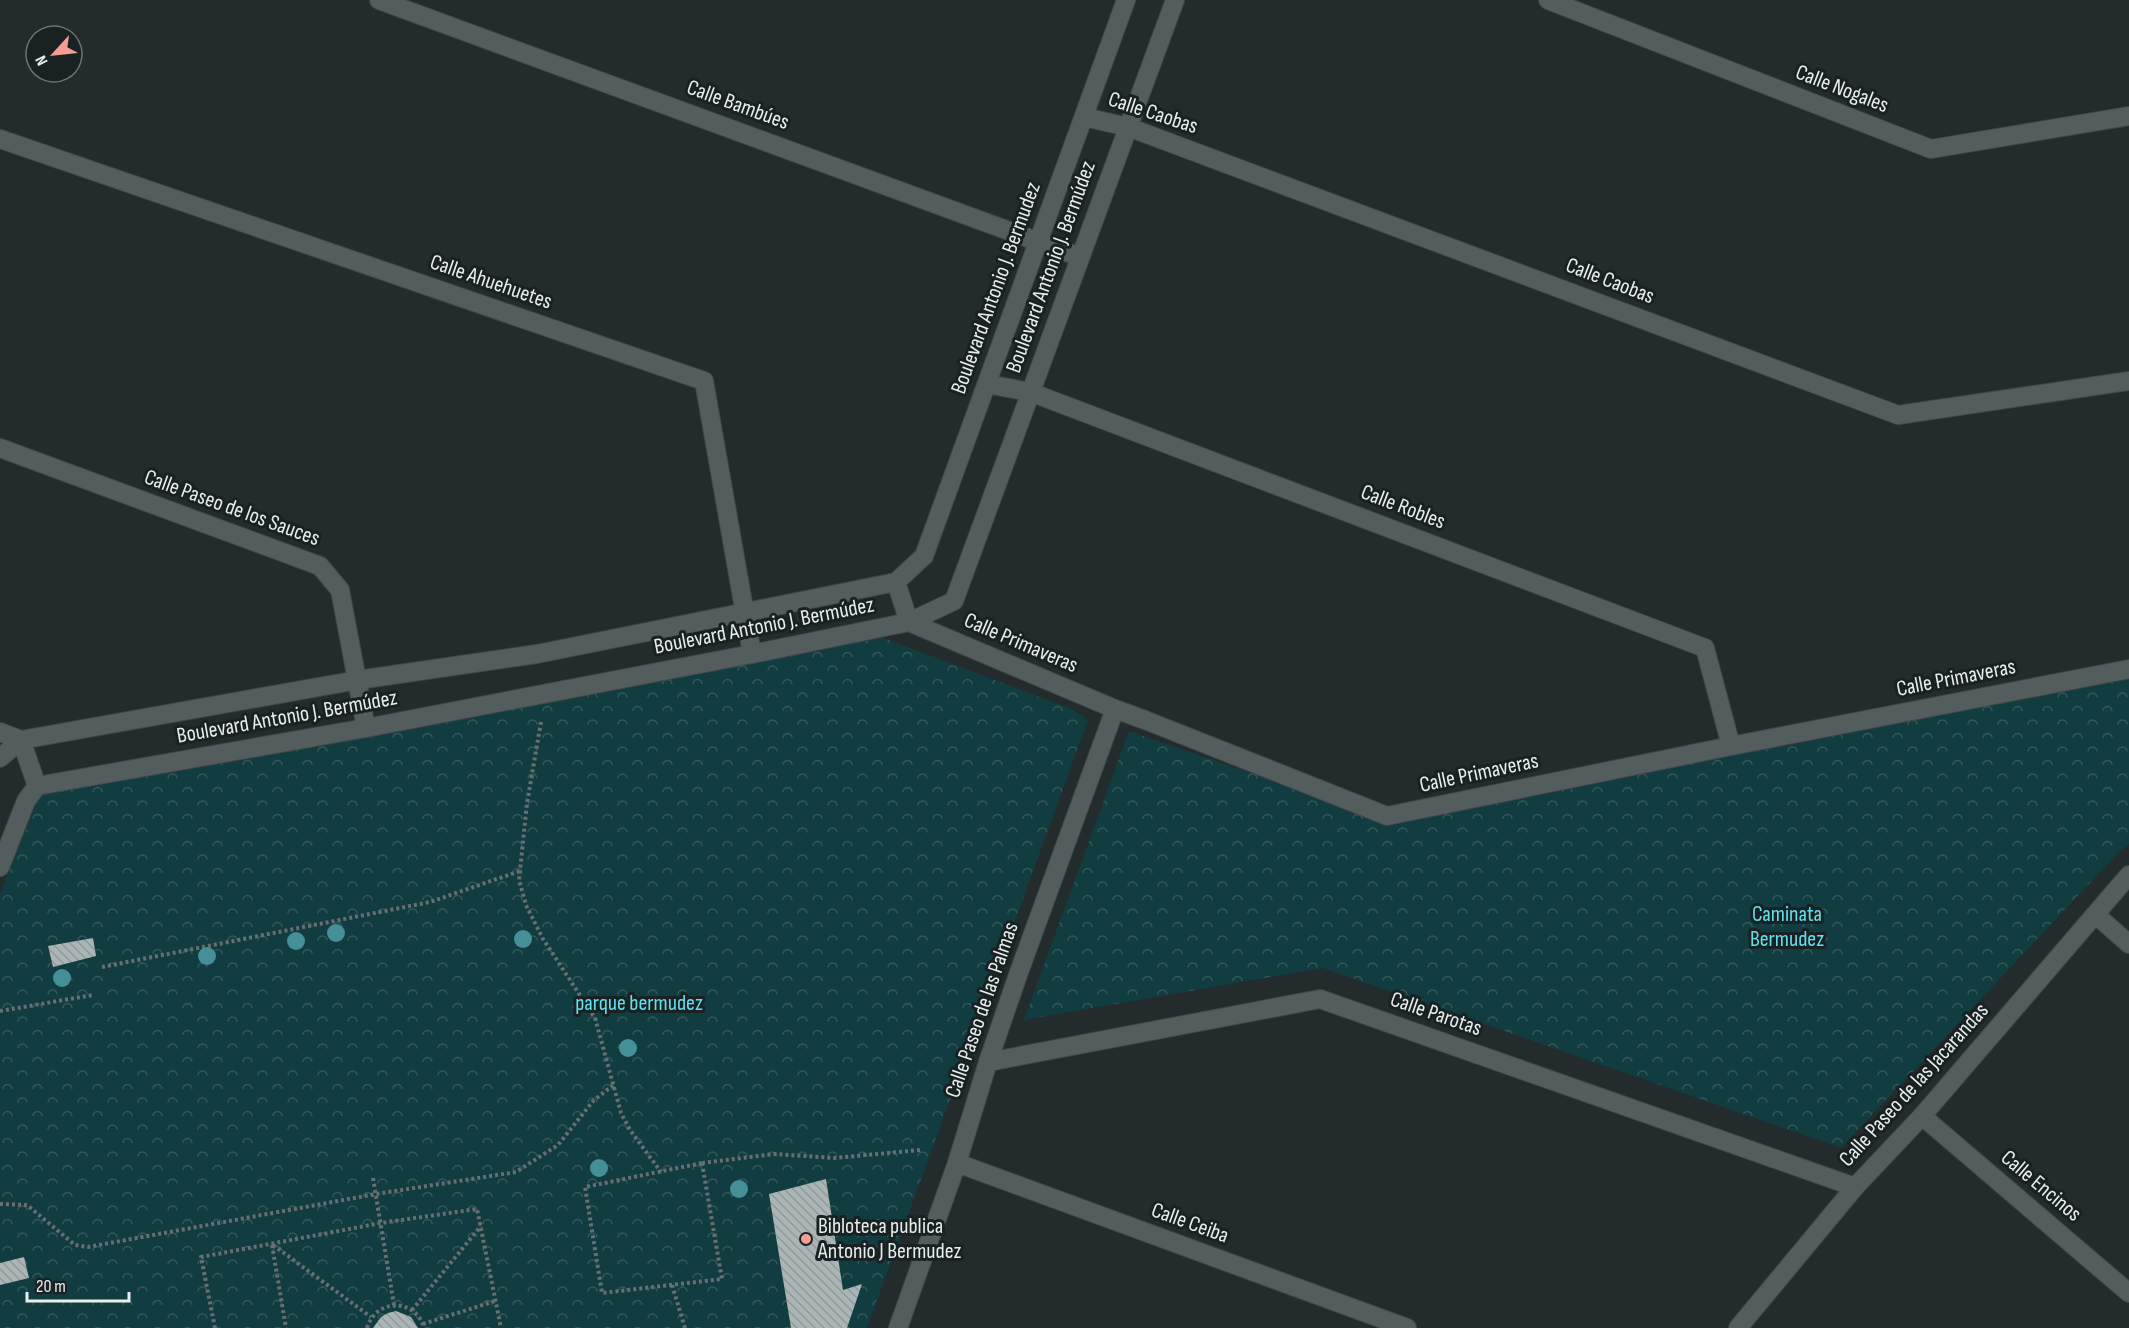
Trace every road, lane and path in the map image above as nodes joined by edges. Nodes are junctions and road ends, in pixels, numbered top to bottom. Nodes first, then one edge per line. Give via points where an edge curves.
1 (379, 0) edge
2 (1126, 0) edge
3 (1548, 0) edge
4 (1169, 2) edge
5 (2129, 116) edge
6 (1084, 117) junction
7 (1128, 127) junction
8 (0, 139) edge
9 (1039, 241) junction
10 (1080, 257) junction
11 (2129, 381) edge
12 (987, 384) junction
13 (1030, 392) junction
14 (0, 448) edge
15 (896, 582) junction
16 (743, 612) junction
17 (909, 621) junction
18 (752, 654) junction
19 (2129, 669) edge
20 (358, 680) junction
21 (1115, 710) junction
22 (543, 712) dead end
23 (366, 728) junction
24 (0, 732) edge
25 (21, 740) junction
26 (1731, 746) junction
27 (0, 758) edge
28 (37, 786) junction
29 (0, 867) edge
30 (520, 871) junction
31 (2129, 875) edge
32 (2096, 915) junction
33 (2129, 944) edge
34 (102, 967) dead end
35 (93, 995) dead end
36 (0, 1011) edge
37 (988, 1062) junction
38 (615, 1084) junction
39 (1922, 1116) junction
40 (920, 1150) dead end
41 (702, 1163) junction
42 (957, 1163) junction
43 (661, 1172) junction
44 (373, 1178) dead end
45 (1855, 1187) junction
46 (376, 1194) junction
47 (0, 1204) edge
48 (381, 1223) junction
49 (481, 1226) junction
50 (272, 1244) junction
51 (672, 1285) junction
52 (2129, 1293) edge
53 (495, 1301) junction
54 (394, 1305) junction
55 (412, 1310) junction
56 (371, 1317) junction
57 (424, 1326) edge
58 (215, 1328) edge
59 (286, 1328) edge
60 (367, 1328) edge
61 (501, 1328) edge
62 (685, 1328) edge
63 (898, 1328) edge
64 (1407, 1328) edge
65 (1738, 1328) edge

1 - 9 street, Calle Bambúes
2 - 6 street, Boulevard Antonio J. Bermudez
3 - 5 street, Calle Nogales via 1931,149
4 - 7 street, Boulevard Antonio J. Bermúdez
6 - 7 street, Calle Caobas
6 - 9 street, Boulevard Antonio J. Bermudez
7 - 10 street, Boulevard Antonio J. Bermúdez
7 - 11 street, Calle Caobas via 1898,415
8 - 16 street, Calle Ahuehuetes via 704,381
9 - 10 street, Calle Bambúes
9 - 12 street, Boulevard Antonio J. Bermudez
10 - 13 street, Boulevard Antonio J. Bermúdez
12 - 13 street, Calle Robles
12 - 15 street, Boulevard Antonio J. Bermudez via 924,556
13 - 17 street, Boulevard Antonio J. Bermúdez via 954,601
13 - 26 street, Calle Robles via 1705,648
14 - 20 street, Calle Paseo de los Sauces via 320,566 340,590
15 - 16 street, Boulevard Antonio J. Bermúdez
15 - 17 street
16 - 18 street, Calle Ahuehuetes
16 - 20 street, Boulevard Antonio J. Bermúdez via 537,654
17 - 18 street, Boulevard Antonio J. Bermúdez
17 - 21 street, Calle Primaveras
18 - 23 street, Boulevard Antonio J. Bermúdez
19 - 26 street, Calle Primaveras
20 - 23 street, Calle Paseo de los Sauces
20 - 25 street, Boulevard Antonio J. Bermúdez
21 - 26 street, Calle Primaveras via 1387,816
21 - 37 street, Calle Paseo de las Palmas
22 - 30 path
23 - 28 street, Boulevard Antonio J. Bermúdez
24 - 25 street
25 - 27 street
25 - 28 street
28 - 29 street via 26,801
30 - 34 path via 430,902
30 - 38 path via 526,905 543,939 595,1018
31 - 32 street, Calle Paseo de las Jacarandas
32 - 33 street
32 - 39 street, Calle Paseo de las Jacarandas
35 - 36 path
37 - 42 street, Calle Paseo de las Palmas
37 - 45 street, Calle Parotas via 1320,999
38 - 43 path via 621,1113
38 - 46 path via 594,1100 558,1145 516,1172
39 - 45 street, Calle Paseo de las Jacarandas
39 - 52 street, Calle Encinos
40 - 41 path via 835,1158 774,1154
41 - 43 path
41 - 51 path via 722,1279
42 - 63 street, Calle Paseo de las Palmas
42 - 64 street, Calle Ceiba
43 - 51 path via 585,1186 602,1293
44 - 46 path
45 - 65 street, Calle Paseo de las Jacarandas
46 - 47 path via 88,1247 75,1245 27,1205
46 - 48 path
48 - 49 path via 477,1209
48 - 50 path
48 - 54 path
49 - 53 path
49 - 55 path
50 - 56 path
50 - 58 path via 201,1257
50 - 59 path
51 - 62 path
53 - 57 path
53 - 61 path
54 - 55 path
54 - 56 path via 385,1306
55 - 57 path
56 - 60 path

